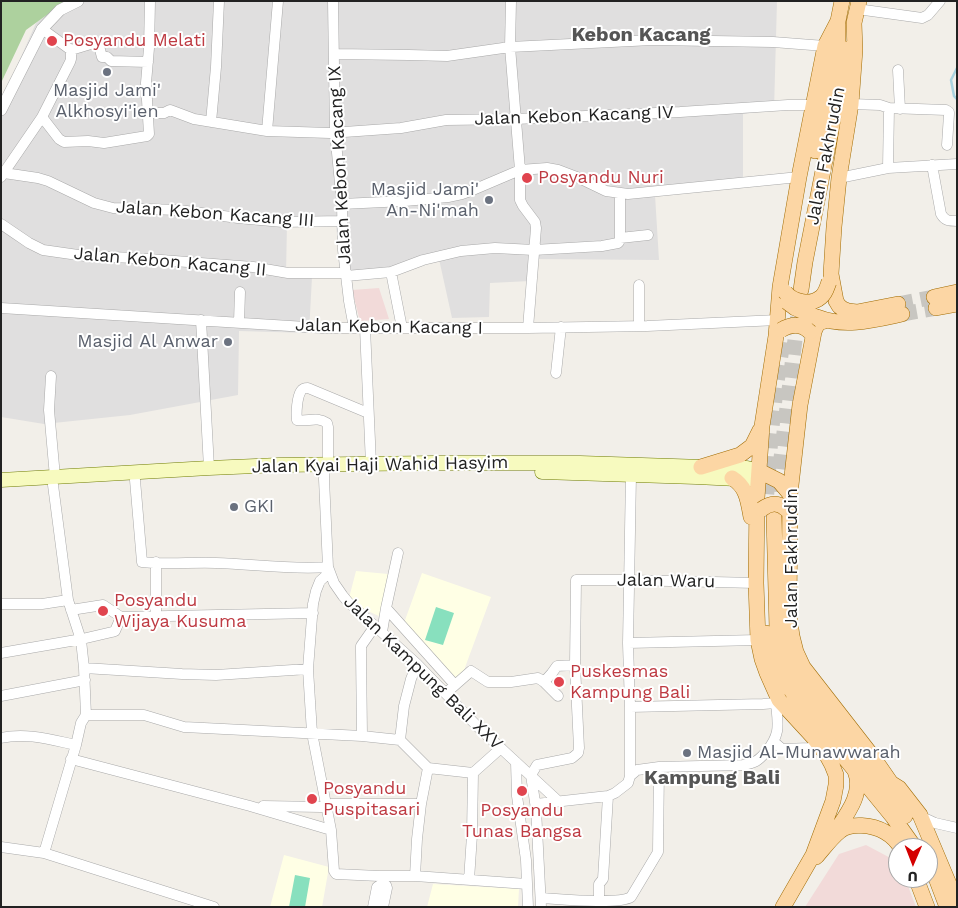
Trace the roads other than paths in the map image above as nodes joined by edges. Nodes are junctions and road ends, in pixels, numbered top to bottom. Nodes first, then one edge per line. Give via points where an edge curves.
1 (78, 1) edge
2 (150, 1) edge
3 (219, 1) edge
4 (278, 1) edge
5 (333, 1) edge
6 (511, 1) edge
7 (842, 1) edge
8 (940, 1) edge
9 (857, 11) edge
10 (838, 20) junction
11 (42, 29) junction
12 (824, 46) junction
13 (510, 47) junction
14 (71, 50) junction
15 (334, 54) junction
16 (148, 62) junction
17 (898, 70) dead end
18 (851, 104) junction
19 (814, 105) junction
20 (889, 108) junction
21 (900, 109) junction
22 (1, 110) edge
23 (148, 113) junction
24 (42, 116) junction
25 (515, 119) junction
26 (953, 120) edge
27 (211, 122) junction
28 (267, 131) junction
29 (335, 132) junction
30 (947, 145) dead end
31 (957, 164) edge
32 (932, 165) junction
33 (888, 168) junction
34 (520, 170) junction
35 (3, 175) edge
36 (799, 177) junction
37 (839, 178) junction
38 (620, 193) junction
39 (342, 204) junction
40 (342, 221) junction
41 (957, 221) edge
42 (1, 224) edge
43 (648, 235) dead end
44 (620, 238) junction
45 (534, 250) junction
46 (391, 272) junction
47 (346, 274) junction
48 (830, 278) junction
49 (639, 285) dead end
50 (240, 292) dead end
51 (787, 292) junction
52 (957, 292) edge
53 (957, 304) edge
54 (1, 308) edge
55 (821, 319) junction
56 (201, 320) junction
57 (239, 322) junction
58 (639, 326) junction
59 (561, 327) junction
60 (359, 328) junction
61 (402, 328) junction
62 (528, 328) junction
63 (778, 328) junction
64 (812, 334) junction
65 (556, 373) dead end
66 (51, 376) dead end
67 (368, 413) junction
68 (762, 426) junction
69 (371, 464) junction
70 (701, 467) junction
71 (209, 468) junction
72 (325, 468) junction
73 (279, 470) junction
74 (631, 475) junction
75 (759, 476) junction
76 (732, 478) junction
77 (1, 480) edge
78 (134, 480) junction
79 (54, 481) junction
80 (1, 488) edge
81 (790, 494) junction
82 (773, 513) junction
83 (757, 535) junction
84 (398, 553) dead end
85 (156, 562) junction
86 (328, 570) junction
87 (628, 580) junction
88 (756, 583) junction
89 (1, 604) edge
90 (70, 605) junction
91 (386, 608) junction
92 (313, 613) junction
93 (156, 616) junction
94 (121, 617) junction
95 (379, 629) junction
96 (81, 640) junction
97 (758, 640) junction
98 (628, 643) junction
99 (1, 653) edge
100 (417, 664) junction
101 (575, 665) junction
102 (84, 668) junction
103 (308, 669) junction
104 (85, 680) junction
105 (544, 682) junction
106 (451, 689) junction
107 (1, 696) edge
108 (558, 696) dead end
109 (778, 702) junction
110 (630, 707) junction
111 (86, 715) junction
112 (312, 733) junction
113 (362, 736) junction
114 (1, 738) edge
115 (400, 740) junction
116 (774, 742) junction
117 (817, 743) junction
118 (76, 745) junction
119 (501, 748) junction
120 (71, 759) junction
121 (516, 762) junction
122 (659, 767) junction
123 (428, 768) junction
124 (854, 770) junction
125 (473, 773) junction
126 (531, 775) junction
127 (630, 776) junction
128 (891, 783) junction
129 (608, 796) junction
130 (558, 800) junction
131 (421, 804) junction
132 (536, 804) junction
133 (327, 805) junction
134 (250, 806) junction
135 (920, 815) junction
136 (957, 828) edge
137 (331, 830) junction
138 (893, 838) edge
139 (913, 838) edge
140 (917, 838) edge
141 (918, 838) edge
142 (828, 843) junction
143 (1, 846) edge
144 (44, 853) junction
145 (808, 865) junction
146 (415, 876) junction
147 (469, 880) junction
148 (938, 883) edge
149 (527, 884) junction
150 (920, 888) edge
151 (931, 888) edge
152 (599, 901) junction
153 (541, 902) edge
154 (191, 903) edge
155 (957, 903) edge
156 (214, 907) edge
157 (373, 907) edge
158 (383, 907) edge
159 (528, 907) edge
160 (783, 907) edge
161 (927, 907) edge
162 (938, 907) edge
163 (947, 907) edge

1 - 11 street via 60,10
2 - 16 street
3 - 27 street
4 - 28 street
5 - 15 street, Jalan Kebon Kacang IX
6 - 13 street
7 - 10 main road
8 - 9 street via 922,18
9 - 18 main road
9 - 51 main road, Jalan Fakhrudin via 805,262
10 - 12 main road
10 - 51 main road, Jalan Fakhrudin via 835,60
11 - 14 street
11 - 22 street
12 - 13 street via 677,40
12 - 19 main road
13 - 15 street via 447,56
13 - 25 street
14 - 16 street via 94,43 99,46 102,57 111,61
14 - 24 street via 70,62
15 - 29 street, Jalan Kebon Kacang IX
16 - 23 street
17 - 21 street
18 - 20 street
18 - 37 main road
19 - 25 street, Jalan Kebon Kacang IV
19 - 36 main road
20 - 21 street
20 - 33 street
21 - 26 street via 946,110
23 - 24 street via 148,136 104,143 61,141
23 - 27 street, Jalan Kebon Kacang IV via 170,110
24 - 35 street
25 - 29 street, Jalan Kebon Kacang IV via 446,120 407,127
25 - 34 street
26 - 30 street
27 - 28 street, Jalan Kebon Kacang IV
28 - 29 street, Jalan Kebon Kacang IV
29 - 39 street, Jalan Kebon Kacang IX
31 - 32 street
32 - 33 street
32 - 41 street via 941,214 948,221
33 - 37 street
34 - 38 street via 558,170 606,191
34 - 39 street via 462,194
34 - 45 street via 520,200 535,222
35 - 40 street, Jalan Kebon Kacang III via 48,181 94,203 113,208 179,210 283,222
36 - 38 street
36 - 51 main road
37 - 48 main road
38 - 44 street
39 - 40 street, Jalan Kebon Kacang IX
40 - 47 street, Jalan Kebon Kacang IX
42 - 47 street, Jalan Kebon Kacang II via 44,250 86,256 253,267 288,273
43 - 44 street, Jalan Kebon Kacang II
44 - 45 street, Jalan Kebon Kacang II via 619,243 602,246
45 - 46 street, Jalan Kebon Kacang II via 495,248 461,251
45 - 62 street
46 - 47 street, Jalan Kebon Kacang II
46 - 61 street
47 - 60 street, Jalan Kebon Kacang IX
48 - 51 main road, bridge via 820,299 798,301
48 - 55 main road via 836,301 843,309 857,312 900,309 869,321 840,323
49 - 58 street
50 - 57 street
51 - 55 main road, bridge via 795,308
51 - 63 main road, Jalan Fakhrudin
52 - 53 main road via 935,302
54 - 56 street, Jalan Kebon Kacang I
55 - 64 main road, Jalan Fakhrudin
56 - 57 street, Jalan Kebon Kacang I
56 - 71 street
57 - 60 street, Jalan Kebon Kacang I
58 - 59 street, Jalan Kebon Kacang I
58 - 63 street, Jalan Kebon Kacang I
59 - 62 street, Jalan Kebon Kacang I
59 - 65 street
60 - 61 street, Jalan Kebon Kacang I
60 - 67 street, Jalan Kebon Kacang IX
61 - 62 street, Jalan Kebon Kacang I
63 - 64 main road, bridge via 802,326
63 - 68 main road, Jalan Fakhrudin
64 - 81 main road, Jalan Fakhrudin
66 - 79 street via 49,410
67 - 69 street, Jalan Kebon Kacang IX
67 - 72 street, Jalan Kampung Bali XXV via 308,388 300,392 297,420 320,419 328,426
68 - 70 main road via 758,437 746,451
68 - 75 main road, Jalan Fakhrudin
69 - 70 main road, Jalan Kyai Haji Wahid Hasyim via 580,463
69 - 72 main road, Jalan Kyai Haji Wahid Hasyim
70 - 75 main road, Jalan Kyai Haji Wahid Hasyim via 747,468
71 - 73 main road, Jalan Kyai Haji Wahid Hasyim
71 - 79 main road, Jalan Kyai Haji Wahid Hasyim
72 - 73 main road, Jalan Kyai Haji Wahid Hasyim
72 - 74 main road, Jalan Kyai Haji Wahid Hasyim
72 - 86 street, Jalan Kampung Bali XXV
73 - 78 main road, Jalan Kyai Haji Wahid Hasyim
74 - 76 main road, Jalan Kyai Haji Wahid Hasyim
74 - 87 street
75 - 76 main road, Jalan Kyai Haji Wahid Hasyim
75 - 81 main road via 780,481
75 - 82 main road, Jalan Fakhrudin
76 - 83 main road via 744,488 752,527
77 - 79 main road, Jalan Kyai Haji Wahid Hasyim
78 - 79 main road, Jalan Kyai Haji Wahid Hasyim
78 - 85 street via 141,561
79 - 80 main road, Jalan Kyai Haji Wahid Hasyim
79 - 90 street
81 - 82 main road, Jalan Fakhrudin
82 - 83 main road, Jalan Fakhrudin
82 - 124 main road, Jalan Fakhrudin via 764,590 766,636 774,662 799,702
82 - 128 main road, Jalan Fakhrudin via 796,652 803,667
82 - 140 main road, Jalan Fakhrudin via 777,629 786,661 807,695 884,789 911,824
83 - 88 main road, Jalan Fakhrudin
84 - 91 street
85 - 86 street
85 - 93 street
86 - 92 street via 316,590
86 - 95 street, Jalan Kampung Bali XXV via 348,602
87 - 88 street, Jalan Waru
87 - 98 street
87 - 101 street, Jalan Waru via 576,580
88 - 97 main road, Jalan Fakhrudin
89 - 90 street
90 - 94 street via 104,605
90 - 96 street
91 - 95 street
91 - 106 street
92 - 93 street
92 - 103 street
93 - 94 street
94 - 96 street via 114,632
95 - 100 street, Jalan Kampung Bali XXV
95 - 113 street via 361,646
96 - 99 street
96 - 102 street
97 - 98 street
97 - 109 main road, Jalan Fakhrudin
98 - 110 street
100 - 106 street, Jalan Kampung Bali XXV
100 - 115 street via 404,706
101 - 105 street via 556,666
101 - 126 street via 578,753 572,758 537,765
102 - 103 street via 199,675
102 - 104 street
103 - 112 street
104 - 107 street
104 - 111 street
105 - 106 street via 538,678 488,682 471,670
105 - 108 street
106 - 119 street, Jalan Kampung Bali XXV via 478,727
109 - 110 street
109 - 116 street
109 - 117 main road, Jalan Fakhrudin
110 - 127 street
111 - 112 street via 144,716 184,728
111 - 118 street
112 - 113 street
112 - 133 street
113 - 115 street
114 - 118 street via 36,737
115 - 123 street
116 - 117 street via 782,749 810,748
116 - 122 street via 758,761 743,766
117 - 145 main road, Jalan Fakhrudin via 832,765 836,785 830,811
118 - 120 street
119 - 121 street, Jalan Kampung Bali XXV
119 - 125 street
120 - 134 street
120 - 144 street
121 - 126 street, Jalan Kampung Bali XXV
121 - 149 street
122 - 127 street via 637,770
122 - 152 street via 658,852 631,897
123 - 125 street
123 - 131 street
124 - 139 main road, Jalan Fakhrudin
124 - 142 main road via 858,778 856,796
125 - 147 street
126 - 130 street, Jalan Kampung Bali XXV
126 - 132 street
127 - 129 street via 628,783
128 - 135 main road, Jalan Fakhrudin via 899,788
128 - 141 main road via 910,815
129 - 130 street
129 - 152 street
130 - 132 street
131 - 133 street
131 - 146 street
132 - 153 street
133 - 134 street
133 - 137 street
134 - 137 street
135 - 136 street via 935,823
135 - 155 main road, Jalan Fakhrudin
137 - 146 street via 336,874
138 - 142 main road via 874,828 850,826
142 - 145 main road
143 - 144 street
144 - 154 street
145 - 160 main road
146 - 147 street
147 - 149 street
148 - 163 main road
149 - 159 street
150 - 161 main road
151 - 162 main road
152 - 153 street
154 - 156 street
157 - 158 street via 378,887 382,884 387,888

